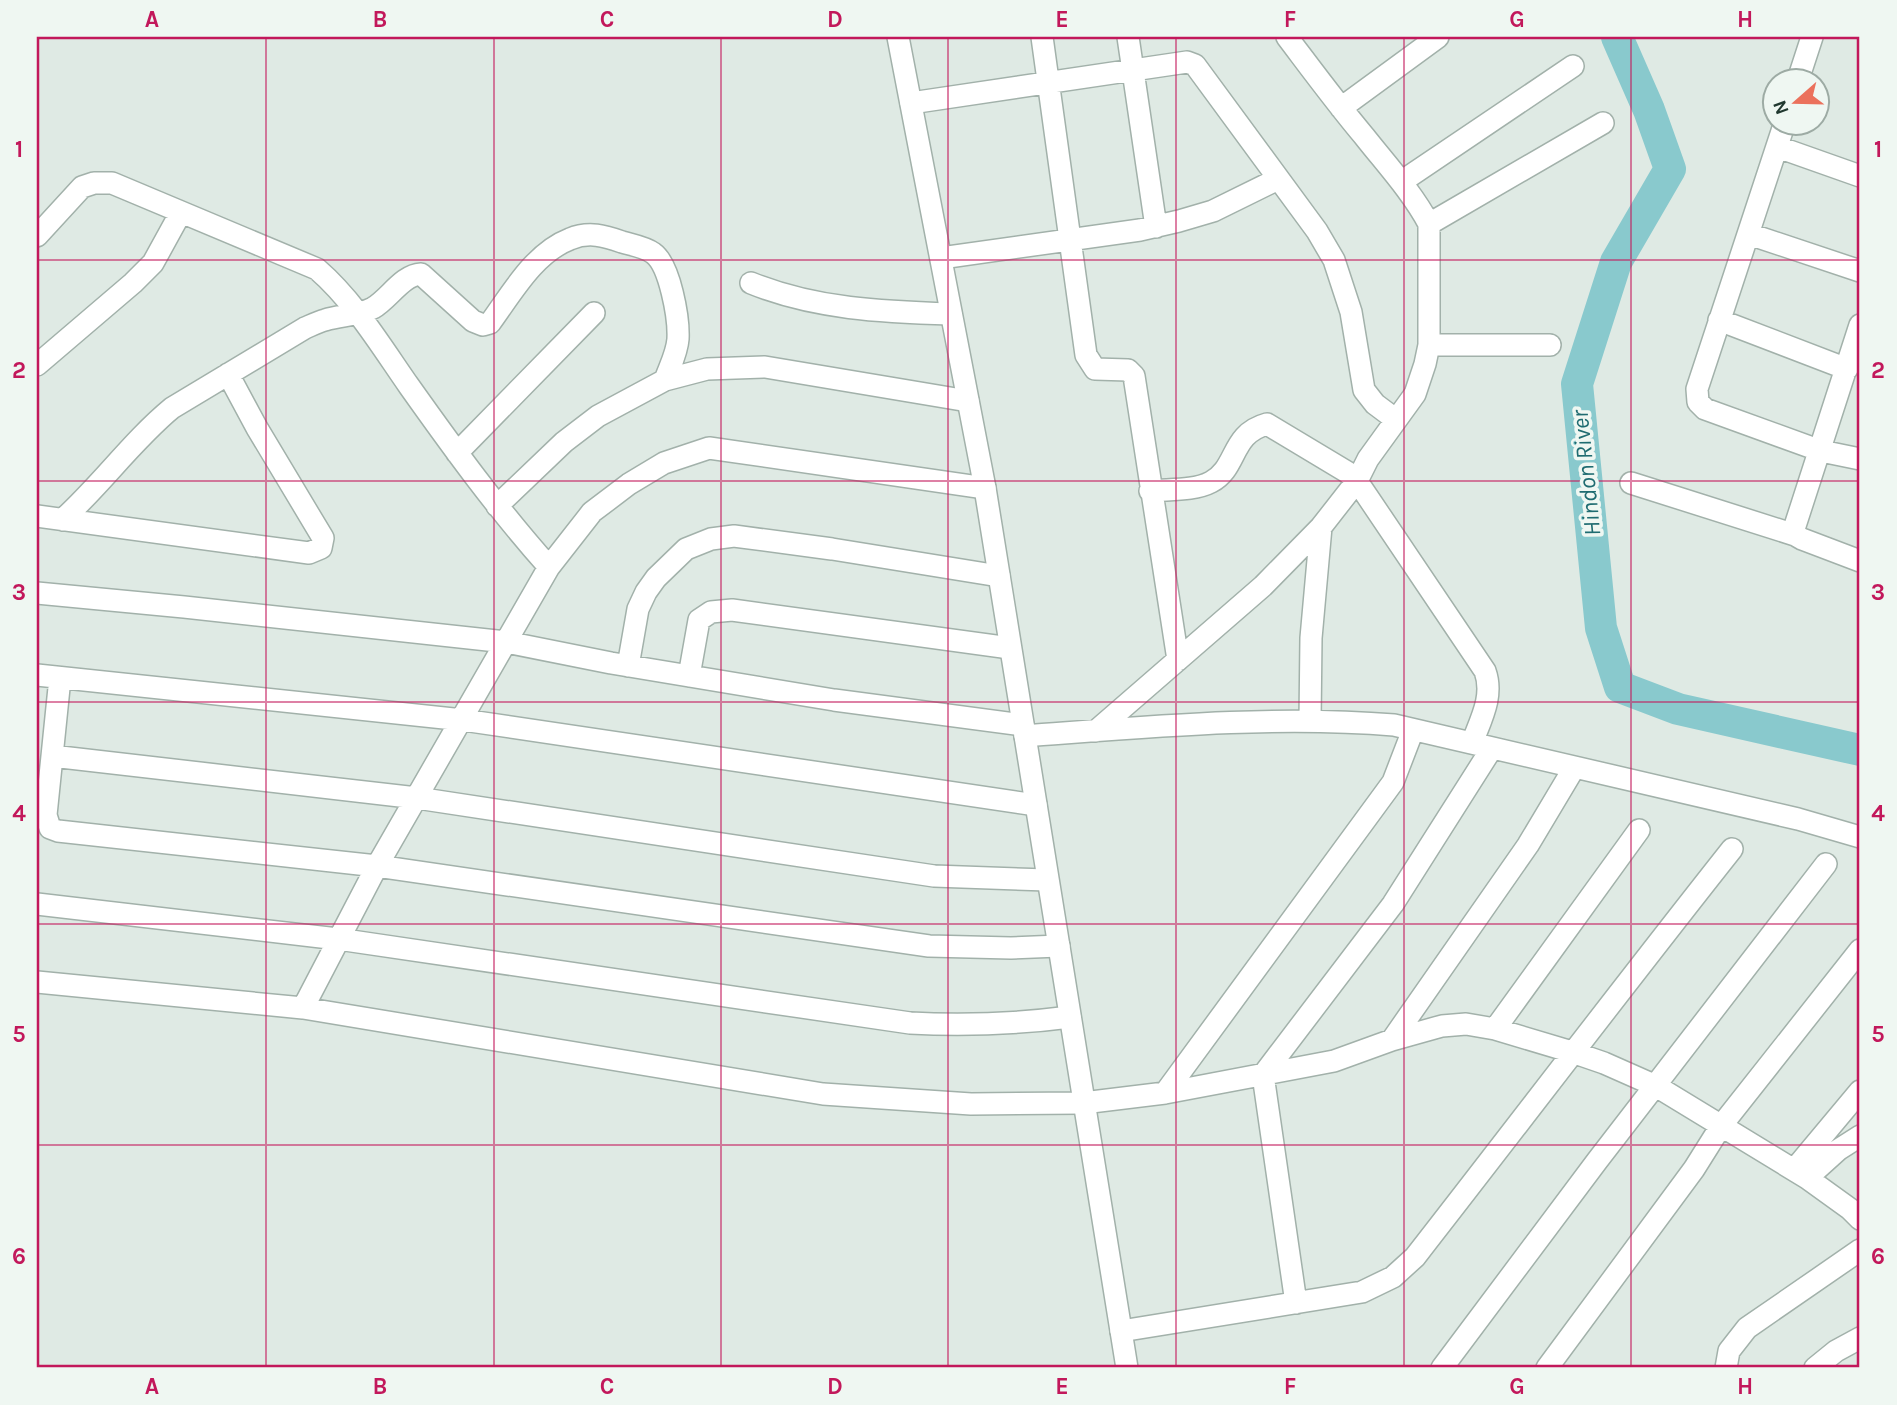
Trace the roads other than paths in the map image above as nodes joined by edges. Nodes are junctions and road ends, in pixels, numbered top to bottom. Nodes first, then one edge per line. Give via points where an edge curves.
1 (898, 37) edge
2 (1042, 37) edge
3 (1128, 37) edge
4 (1287, 37) edge
5 (1438, 37) edge
6 (1812, 37) edge
7 (1573, 66) dead end
8 (1803, 66) edge
9 (1132, 70) junction
10 (1049, 82) junction
11 (911, 103) junction
12 (1340, 108) junction
13 (1603, 123) dead end
14 (1781, 136) edge
15 (1777, 147) junction
16 (1860, 177) edge
17 (1279, 179) junction
18 (1401, 182) junction
19 (181, 212) junction
20 (1429, 224) junction
21 (1156, 227) junction
22 (1749, 234) junction
23 (37, 236) edge
24 (1071, 239) junction
25 (941, 258) junction
26 (1860, 271) edge
27 (751, 284) dead end
28 (594, 313) dead end
29 (358, 314) junction
30 (951, 314) junction
31 (1719, 320) junction
32 (1860, 325) edge
33 (1429, 345) junction
34 (1550, 345) dead end
35 (37, 365) edge
36 (1847, 369) junction
37 (228, 374) junction
38 (665, 380) junction
39 (968, 401) junction
40 (1395, 419) junction
41 (1821, 451) junction
42 (457, 453) junction
43 (1860, 458) edge
44 (1357, 481) junction
45 (1631, 483) dead end
46 (985, 488) junction
47 (1150, 491) junction
48 (497, 506) junction
49 (37, 516) edge
50 (62, 520) junction
51 (1321, 527) junction
52 (1795, 535) junction
53 (1860, 562) edge
54 (549, 567) junction
55 (999, 576) junction
56 (37, 593) edge
57 (506, 642) junction
58 (1010, 648) junction
59 (1178, 660) junction
60 (628, 666) junction
61 (37, 675) edge
62 (689, 676) junction
63 (60, 678) junction
64 (463, 720) junction
65 (1310, 721) junction
66 (1413, 730) junction
67 (1024, 731) junction
68 (1096, 731) junction
69 (1482, 746) junction
70 (52, 756) junction
71 (1574, 768) junction
72 (417, 797) junction
73 (1036, 805) junction
74 (1639, 830) dead end
75 (1860, 837) edge
76 (1732, 849) dead end
77 (1826, 864) dead end
78 (377, 866) junction
79 (1047, 880) junction
80 (37, 904) edge
81 (338, 939) junction
82 (1059, 946) junction
83 (1860, 950) edge
84 (37, 982) edge
85 (303, 1008) junction
86 (1070, 1017) junction
87 (1495, 1029) junction
88 (1392, 1040) junction
89 (1572, 1052) junction
90 (1263, 1076) junction
91 (1656, 1086) junction
92 (1860, 1091) edge
93 (1166, 1093) junction
94 (1083, 1103) junction
95 (1721, 1126) junction
96 (1860, 1136) edge
97 (1800, 1174) junction
98 (1860, 1219) edge
99 (1860, 1250) edge
100 (1296, 1303) junction
101 (1121, 1331) junction
102 (1860, 1338) edge
103 (1127, 1368) edge
104 (1442, 1368) edge
105 (1547, 1368) edge
106 (1726, 1368) edge
107 (1815, 1368) edge

1 - 11 street
2 - 10 street
3 - 9 street
4 - 12 street
5 - 12 street
6 - 8 street
7 - 18 street
9 - 10 street
9 - 17 street via 1186,62 1195,65
9 - 21 street
10 - 11 street
10 - 24 street
11 - 25 street
12 - 18 street
13 - 20 street
14 - 15 street
15 - 16 street
15 - 22 street
17 - 21 street via 1213,211
17 - 40 street via 1334,260 1351,312 1364,390
18 - 20 street
19 - 23 street via 112,183 94,183 82,187
19 - 29 street via 317,269
19 - 35 street via 153,263
20 - 33 street
21 - 24 street
22 - 26 street
22 - 31 street
24 - 25 street
24 - 47 street via 1086,355 1095,369 1128,370 1133,376
25 - 30 street
27 - 30 street via 799,300 841,307
28 - 42 street
29 - 37 street via 305,328
29 - 38 street via 394,292 408,277 421,274 473,321 490,323 546,253 584,234 603,236 653,252 668,275 678,338
29 - 42 street
30 - 39 street
31 - 36 street
31 - 41 street via 1697,389 1698,401 1705,409
32 - 36 street
33 - 34 street
33 - 40 street via 1415,394
36 - 41 street
37 - 50 street via 153,424
37 - 50 street via 323,538 321,548 309,553
38 - 39 street via 707,369 765,367
38 - 48 street via 598,416
39 - 46 street
40 - 44 street
41 - 43 street
41 - 52 street
42 - 48 street
44 - 47 street via 1267,424 1245,434 1213,482
44 - 51 street
44 - 69 street via 1485,671 1489,695
45 - 52 street
46 - 54 street via 709,448 664,463 629,484 592,512
46 - 55 street
47 - 59 street
48 - 54 street
49 - 50 street
51 - 59 street via 1263,586
51 - 65 street via 1311,638
52 - 53 street
54 - 57 street
55 - 58 street
55 - 60 street via 734,536 711,539 686,549 646,592 638,609
56 - 57 street
57 - 60 street
57 - 64 street
58 - 62 street via 732,610 711,612 699,620
58 - 67 street
59 - 68 street
60 - 62 street
61 - 63 street
62 - 67 street
63 - 64 street
63 - 70 street
64 - 72 street
64 - 73 street
65 - 66 street
65 - 68 street
66 - 69 street
66 - 93 street via 1393,782
67 - 68 street
67 - 73 street
69 - 71 street
69 - 90 street via 1393,904
70 - 72 street
70 - 78 street via 46,815 50,828 58,831
71 - 75 street
71 - 88 street via 1528,845
72 - 78 street
72 - 79 street via 934,876
73 - 79 street
74 - 87 street
76 - 89 street
77 - 91 street
78 - 81 street
78 - 82 street via 929,946
79 - 82 street
80 - 81 street
81 - 85 street
81 - 86 street via 910,1023 1009,1025
82 - 86 street
83 - 95 street
84 - 85 street
85 - 94 street via 823,1094 971,1104
86 - 94 street
87 - 88 street via 1442,1026
87 - 89 street
88 - 90 street via 1334,1061
89 - 91 street
89 - 100 street via 1415,1256 1393,1277 1362,1292
90 - 93 street
90 - 100 street
91 - 95 street
91 - 104 street
92 - 97 street
93 - 94 street
94 - 101 street
95 - 97 street
95 - 105 street
96 - 97 street
97 - 98 street
99 - 106 street via 1747,1328 1729,1351
100 - 101 street
101 - 103 street
102 - 107 street

